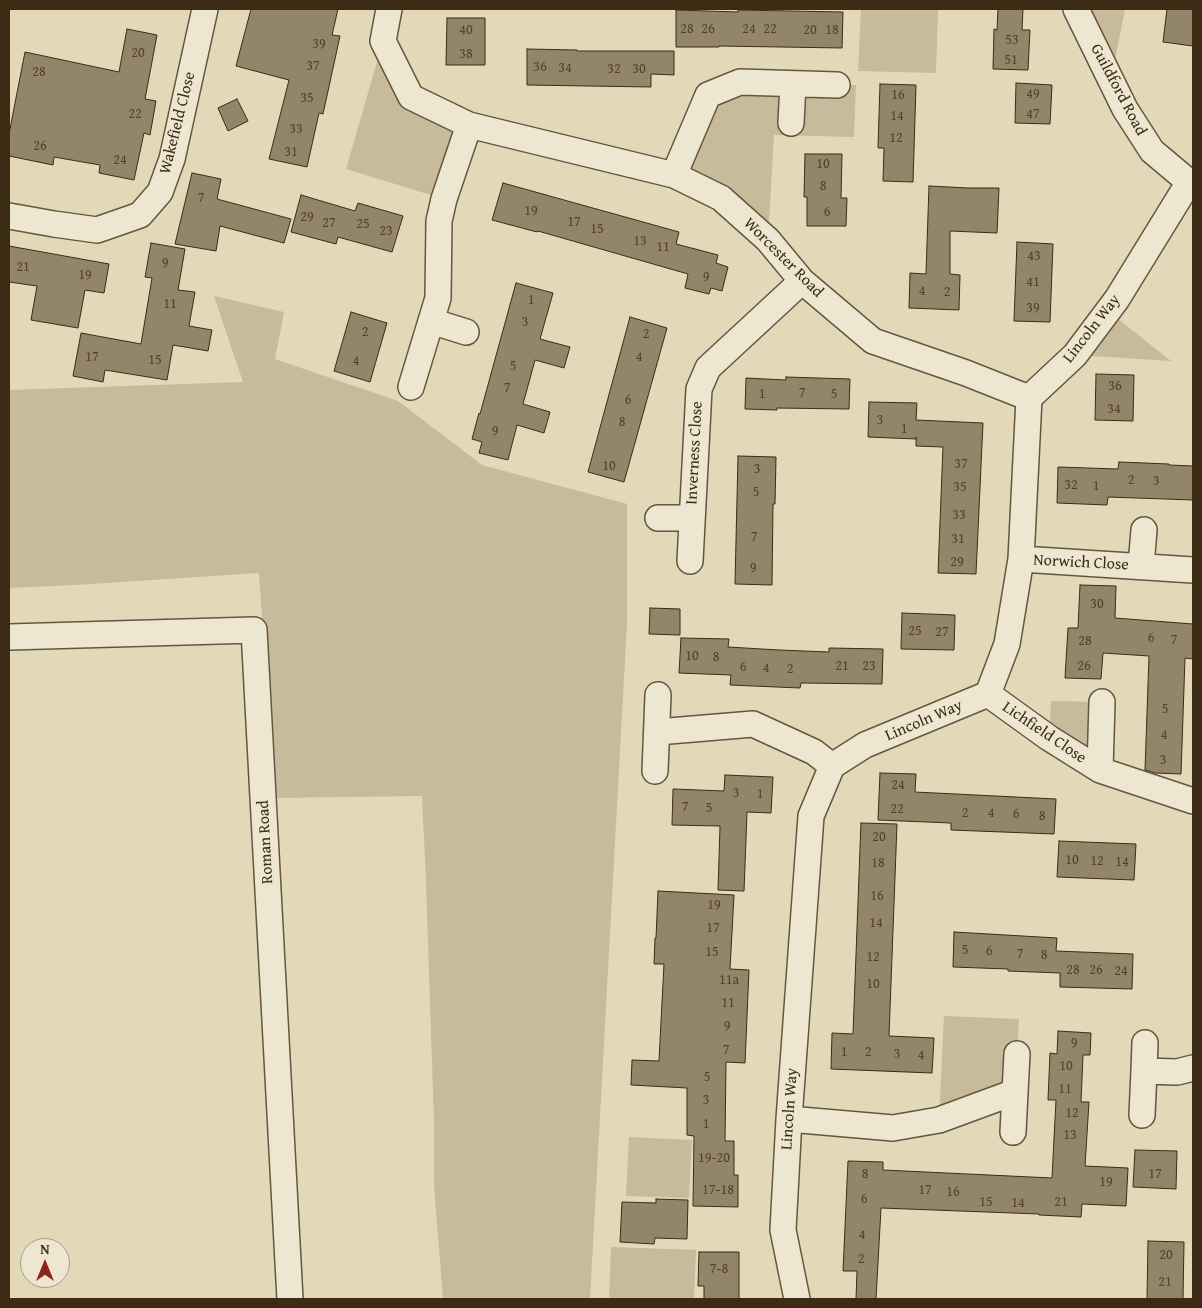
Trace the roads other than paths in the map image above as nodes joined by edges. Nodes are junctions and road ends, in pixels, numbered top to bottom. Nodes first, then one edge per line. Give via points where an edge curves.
1 (205, 9) edge
2 (389, 9) edge
3 (1076, 9) edge
4 (793, 84) junction
5 (837, 84) dead end
6 (791, 122) dead end
7 (469, 125) junction
8 (674, 175) junction
9 (1191, 182) edge
10 (9, 216) edge
11 (802, 281) junction
12 (431, 321) junction
13 (466, 332) dead end
14 (412, 387) dead end
15 (1029, 398) junction
16 (658, 518) dead end
17 (692, 518) junction
18 (1144, 530) dead end
19 (1021, 559) junction
20 (690, 561) dead end
21 (1141, 566) junction
22 (1193, 570) edge
23 (9, 637) edge
24 (988, 694) junction
25 (658, 695) dead end
26 (1102, 702) dead end
27 (657, 732) junction
28 (832, 766) junction
29 (1100, 770) junction
30 (655, 771) dead end
31 (1193, 801) edge
32 (1145, 1043) dead end
33 (1017, 1054) dead end
34 (1193, 1068) edge
35 (1144, 1070) junction
36 (1015, 1092) junction
37 (1142, 1115) dead end
38 (788, 1119) junction
39 (1013, 1132) dead end
40 (290, 1299) edge
41 (797, 1299) edge

1 - 10 street, Wakefield Close via 172,159 160,192 140,215 97,230
2 - 7 street, Worcester Road via 383,42 411,97
3 - 9 street, Guildford Road via 1125,109 1152,151
4 - 5 street
4 - 6 street
4 - 8 street via 740,82 708,95
7 - 8 street, Worcester Road
7 - 12 street via 439,221 438,298
8 - 11 street, Worcester Road via 721,198 768,240
9 - 15 street, Lincoln Way via 1117,299 1075,356
11 - 15 street, Worcester Road via 873,341
11 - 17 street, Inverness Close via 708,368 698,389
12 - 13 street
12 - 14 street
15 - 19 street
16 - 17 street, Inverness Close
17 - 20 street, Inverness Close
18 - 21 street, Norwich Close
19 - 21 street, Norwich Close
19 - 24 street via 1007,644
21 - 22 street, Norwich Close
23 - 40 street, Roman Road via 254,630
24 - 28 street, Lincoln Way via 865,745
24 - 29 street, Lichfield Close
25 - 27 street
26 - 29 street, Lichfield Close
27 - 28 street via 753,724 814,752
27 - 30 street
28 - 38 street, Lincoln Way via 812,816
29 - 31 street, Lichfield Close
32 - 35 street
33 - 36 street
34 - 35 street via 1177,1072
35 - 37 street
36 - 38 street via 939,1120 893,1128
36 - 39 street
38 - 41 street, Lincoln Way via 783,1230

